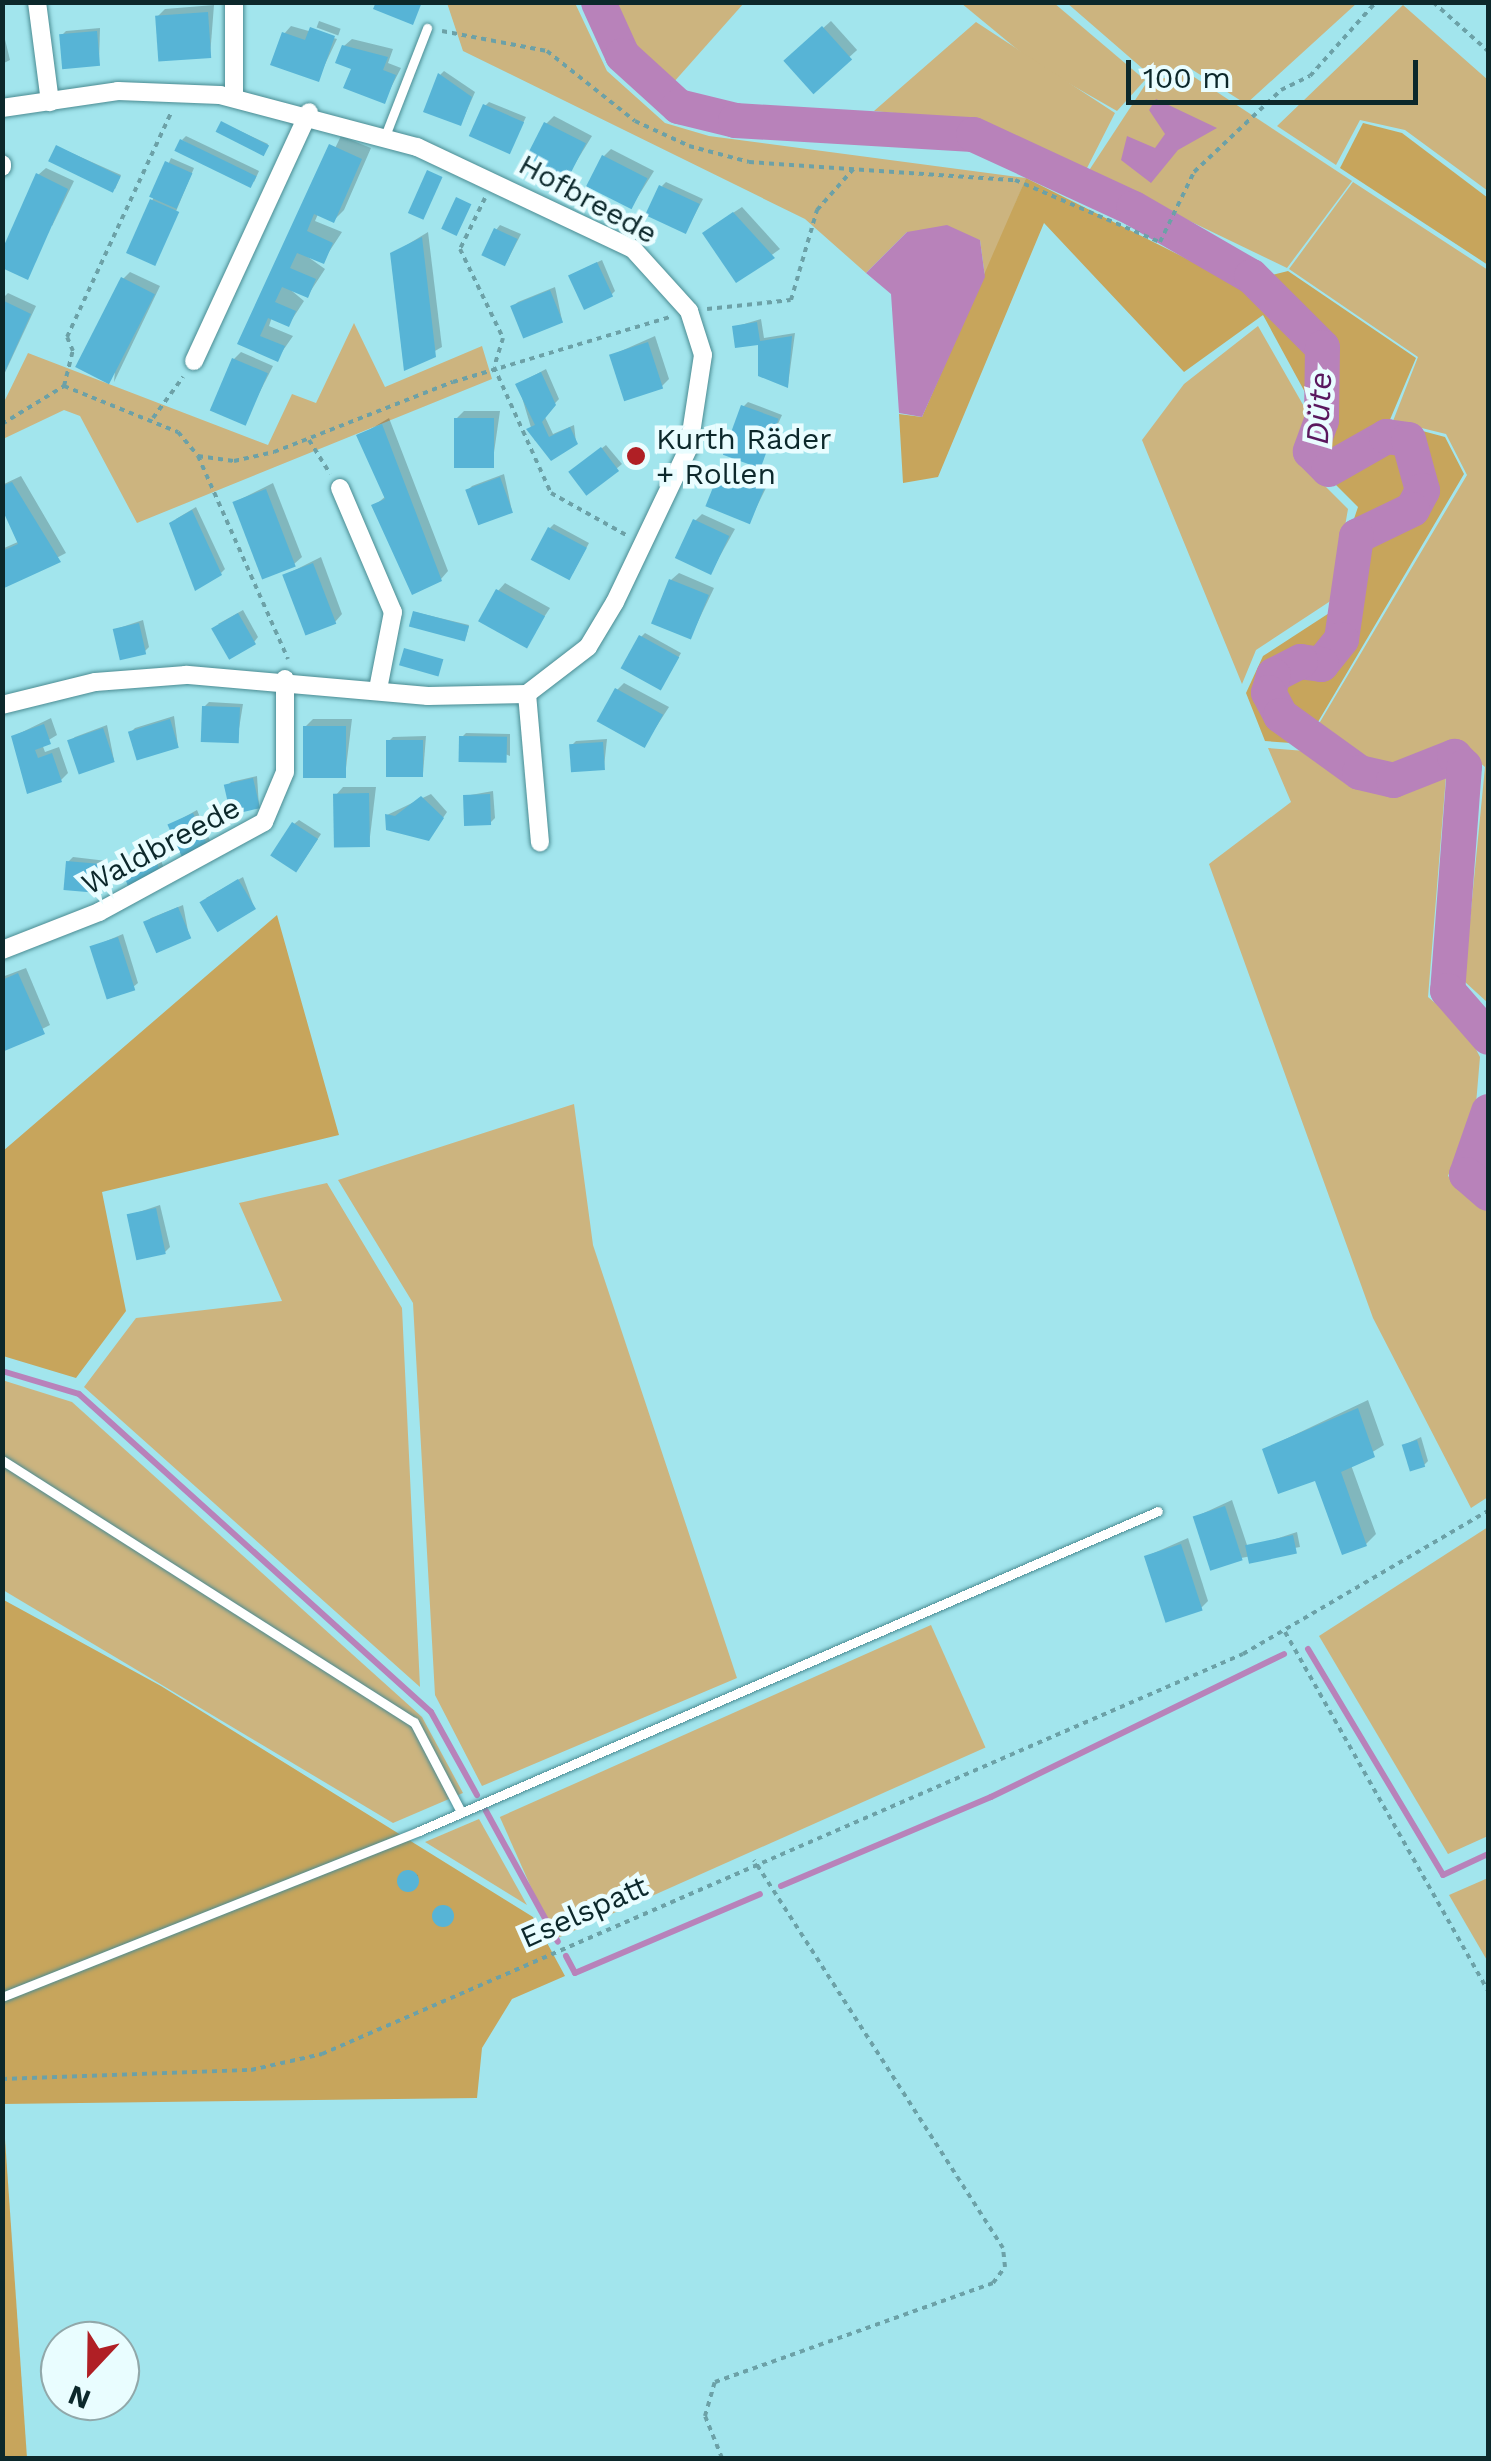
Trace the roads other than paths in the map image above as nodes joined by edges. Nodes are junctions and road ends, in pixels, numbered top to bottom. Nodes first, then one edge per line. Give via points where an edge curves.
1 (37, 2) edge
2 (234, 2) edge
3 (427, 28) road end
4 (234, 96) junction
5 (50, 102) junction
6 (2, 108) edge
7 (308, 112) junction
8 (385, 136) junction
9 (194, 361) road end
10 (340, 488) road end
11 (286, 679) junction
12 (378, 688) junction
13 (527, 694) junction
14 (2, 705) edge
15 (540, 842) dead end
16 (2, 950) edge
17 (2, 1460) edge
18 (1158, 1511) dead end
19 (460, 1812) junction
20 (2, 1998) edge

1 - 5 street
2 - 4 street
3 - 8 lane
4 - 5 street, Hofbreede via 182,91
4 - 7 street, Hofbreede
5 - 6 street, Hofbreede
7 - 8 street, Hofbreede
7 - 9 street
8 - 13 street, Hofbreede via 496,178 633,249 689,311 703,354 701,403 643,545 588,647
10 - 12 street via 393,612
11 - 12 street
11 - 14 street via 95,682
11 - 16 street, Waldbreede via 285,772 264,822 99,912
12 - 13 street
13 - 15 street
17 - 19 lane via 414,1722
18 - 19 lane
19 - 20 lane

